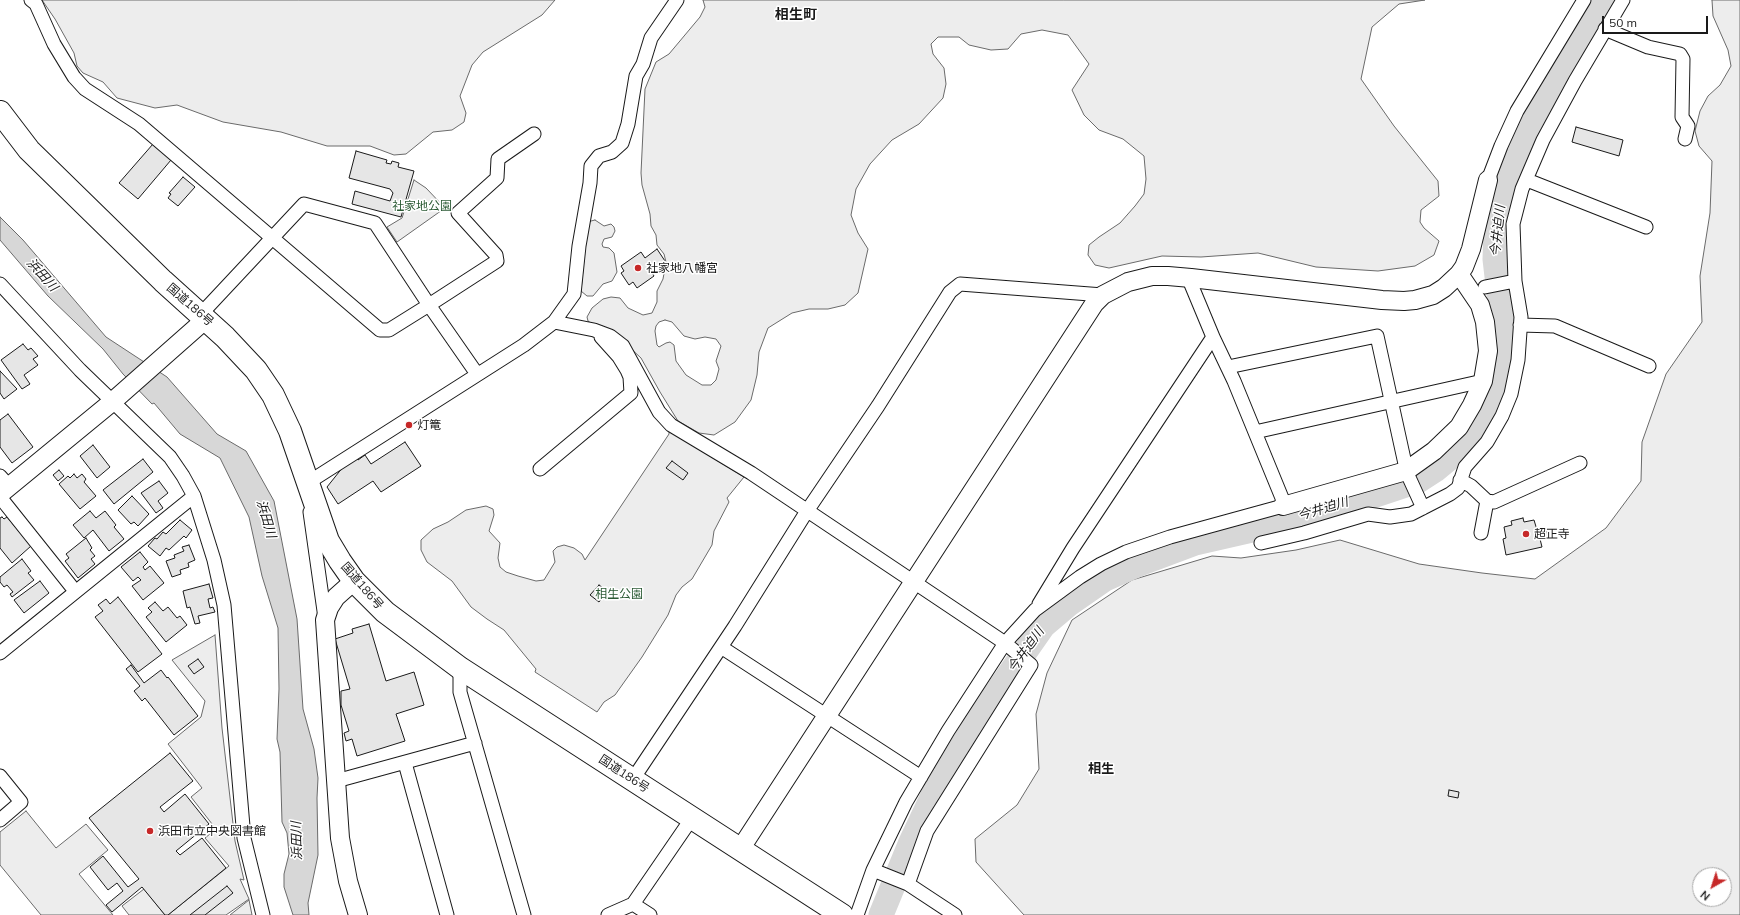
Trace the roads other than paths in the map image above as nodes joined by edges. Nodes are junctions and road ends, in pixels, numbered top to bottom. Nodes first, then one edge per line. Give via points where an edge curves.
1 (31, 0) edge
2 (677, 0) edge
3 (1584, 0) edge
4 (1623, 0) edge
5 (1605, 29) junction
6 (0, 112) edge
7 (534, 134) dead end
8 (1685, 139) dead end
9 (1488, 180) joint
10 (1526, 180) junction
11 (1646, 227) dead end
12 (272, 238) junction
13 (1459, 274) junction
14 (1188, 277) junction
15 (1512, 281) junction
16 (0, 284) edge
17 (1485, 287) dead end
18 (1103, 294) junction
19 (429, 305) junction
20 (200, 321) junction
21 (554, 322) junction
22 (1520, 325) junction
23 (594, 330) junction
24 (1213, 337) junction
25 (1649, 366) dead end
26 (1228, 367) junction
27 (478, 374) junction
28 (1482, 381) junction
29 (114, 400) junction
30 (1391, 401) junction
31 (1255, 432) junction
32 (1580, 464) dead end
33 (540, 469) dead end
34 (1406, 472) junction
35 (1460, 480) junction
36 (309, 482) junction
37 (2, 488) edge
38 (194, 496) junction
39 (1487, 501) junction
40 (1422, 505) junction
41 (1283, 506) junction
42 (807, 511) junction
43 (1480, 533) dead end
44 (1261, 543) dead end
45 (354, 581) junction
46 (913, 582) junction
47 (75, 592) junction
48 (1035, 610) junction
49 (325, 620) junction
50 (1009, 645) junction
51 (721, 647) junction
52 (0, 653) edge
53 (460, 668) junction
54 (827, 715) junction
55 (475, 743) junction
56 (404, 763) junction
57 (0, 776) edge
58 (921, 777) junction
59 (633, 779) junction
60 (336, 781) junction
61 (692, 818) junction
62 (0, 820) edge
63 (741, 848) junction
64 (877, 872) junction
65 (906, 883) junction
66 (633, 904) junction
67 (263, 915) edge
68 (358, 915) edge
69 (447, 915) edge
70 (524, 915) edge
71 (608, 915) edge
72 (650, 915) edge
73 (842, 915) edge
74 (857, 915) edge
75 (955, 915) edge

1 - 12 street via 36,4 54,44 74,77 85,89 139,124
2 - 21 street via 651,38 643,64 636,76 622,143 612,152 599,156 591,166 574,294
3 - 9 street via 1517,111
4 - 5 street
5 - 8 street via 1648,47 1680,54 1683,59 1682,117 1688,126
5 - 10 street via 1543,140
6 - 20 highway, 国道186号 via 29,150
7 - 19 street via 498,159 497,178 458,213 496,255 497,261
9 - 13 street via 1471,249
10 - 11 street
10 - 15 street via 1513,224
12 - 19 street via 380,330 389,330
12 - 19 street via 304,204 375,222
12 - 20 street
13 - 14 street via 1432,295 1404,301
13 - 28 street via 1480,305 1485,322 1488,351
14 - 18 street via 1152,276 1128,282
14 - 24 street
15 - 17 street
15 - 22 street via 1518,294
16 - 29 street via 80,370
18 - 42 street via 960,284 950,292 878,406
18 - 46 street via 1094,304
19 - 27 street
20 - 29 street
20 - 36 highway, 国道186号 via 256,370 290,430
21 - 23 street
21 - 27 street via 524,345
22 - 25 street via 1555,326
22 - 35 street via 1518,360 1502,416 1486,442 1465,467
23 - 33 street via 619,357 627,370 631,393
23 - 42 street via 610,336 623,346 659,412 671,425
24 - 26 street
24 - 48 street
26 - 30 street via 1378,336
26 - 31 street
27 - 36 street
28 - 30 street
28 - 34 street via 1472,405 1458,427 1434,451
29 - 37 street
29 - 38 street via 170,457
30 - 31 street
30 - 34 street
31 - 41 street
32 - 39 street via 1494,502
34 - 40 street
34 - 41 street
35 - 39 street via 1471,486
35 - 40 street via 1458,488 1450,494
36 - 45 highway, 国道186号 via 328,541
36 - 49 street via 310,516
37 - 47 street
38 - 47 street
38 - 67 street via 214,560 224,605 244,838
39 - 43 street
40 - 44 street via 1412,514 1400,517 1368,514
41 - 48 street via 1170,537 1126,552 1080,577
42 - 46 street
42 - 51 street
45 - 49 street via 336,597
45 - 53 highway, 国道186号 via 384,612
46 - 50 street
46 - 54 street
47 - 52 street
48 - 50 street
49 - 60 street
50 - 58 street via 952,725
50 - 65 street via 1030,662 1031,667 927,831
51 - 54 street
51 - 59 street
53 - 55 street via 460,692
53 - 59 highway, 国道186号
54 - 58 street
54 - 63 street
55 - 56 street
55 - 70 street
56 - 60 street
56 - 69 street
57 - 62 street via 21,802
58 - 64 street via 906,802
59 - 61 highway, 国道186号
60 - 68 street via 340,838
61 - 63 highway, 国道186号
61 - 66 street
63 - 73 highway, 国道186号
64 - 65 street
64 - 74 street
65 - 75 street
66 - 71 street
66 - 72 street

